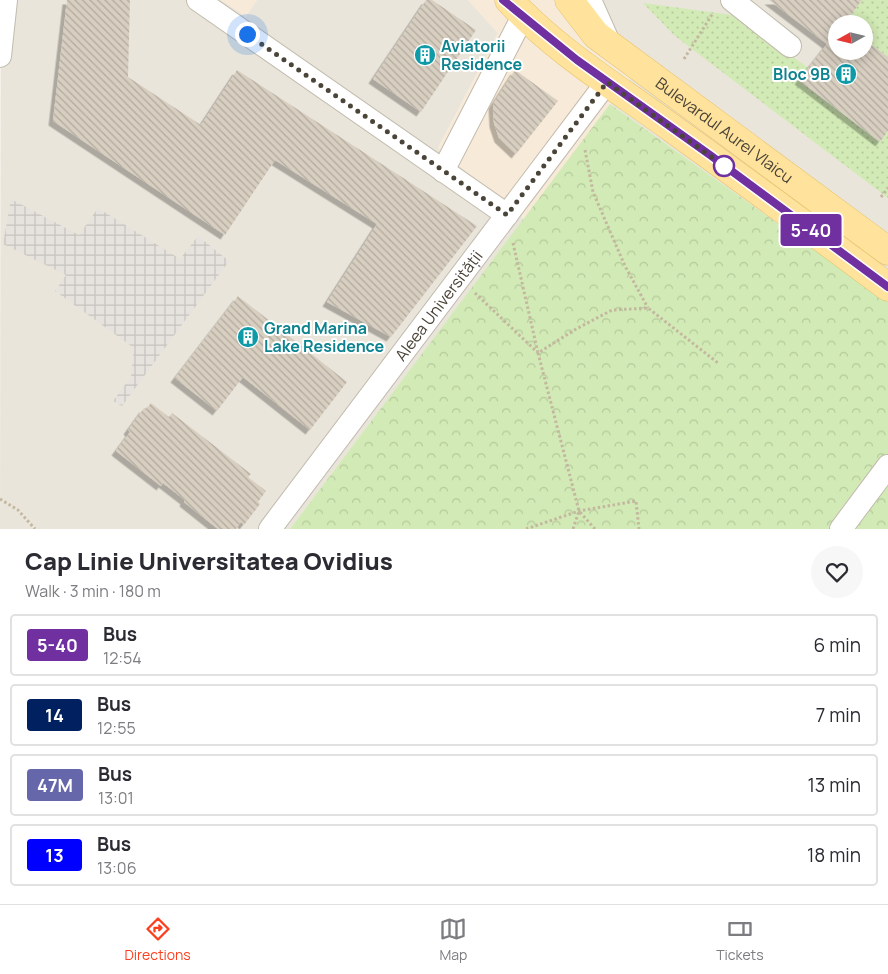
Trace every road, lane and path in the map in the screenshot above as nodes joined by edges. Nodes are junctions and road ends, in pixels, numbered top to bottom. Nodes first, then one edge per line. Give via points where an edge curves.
1 (6, 0) edge
2 (198, 0) edge
3 (569, 0) edge
4 (590, 0) edge
5 (724, 4) edge
6 (512, 5) edge
7 (610, 46) junction
8 (790, 46) dead end
9 (0, 56) edge
10 (684, 59) dead end
11 (607, 82) junction
12 (580, 119) junction
13 (443, 171) junction
14 (888, 188) edge
15 (881, 197) dead end
16 (507, 215) junction
17 (888, 251) edge
18 (459, 278) junction
19 (888, 287) edge
20 (648, 308) junction
21 (538, 352) junction
22 (718, 363) dead end
23 (888, 466) edge
24 (0, 499) edge
25 (579, 511) junction
26 (35, 529) edge
27 (270, 529) edge
28 (526, 529) edge
29 (573, 529) edge
30 (595, 529) edge
31 (639, 529) edge
32 (841, 529) edge

1 - 9 street
2 - 13 street
3 - 7 main road, Bulevardul Aurel Vlaicu via 596,36
4 - 7 street
5 - 8 street
5 - 10 path
6 - 11 main road, Bulevardul Aurel Vlaicu
6 - 13 street
7 - 17 main road, Bulevardul Aurel Vlaicu
11 - 12 street, Aleea Universității
11 - 19 main road, Bulevardul Aurel Vlaicu
12 - 16 street, Aleea Universității
12 - 20 path via 593,192 625,266
13 - 16 street
14 - 15 path
16 - 18 street, Aleea Universității
16 - 21 path
18 - 21 path
18 - 27 street, Aleea Universității
20 - 21 path via 612,310
20 - 22 path
21 - 25 path
23 - 32 street
24 - 26 path via 18,510
25 - 28 path
25 - 29 path
25 - 30 path
25 - 31 path via 636,501

